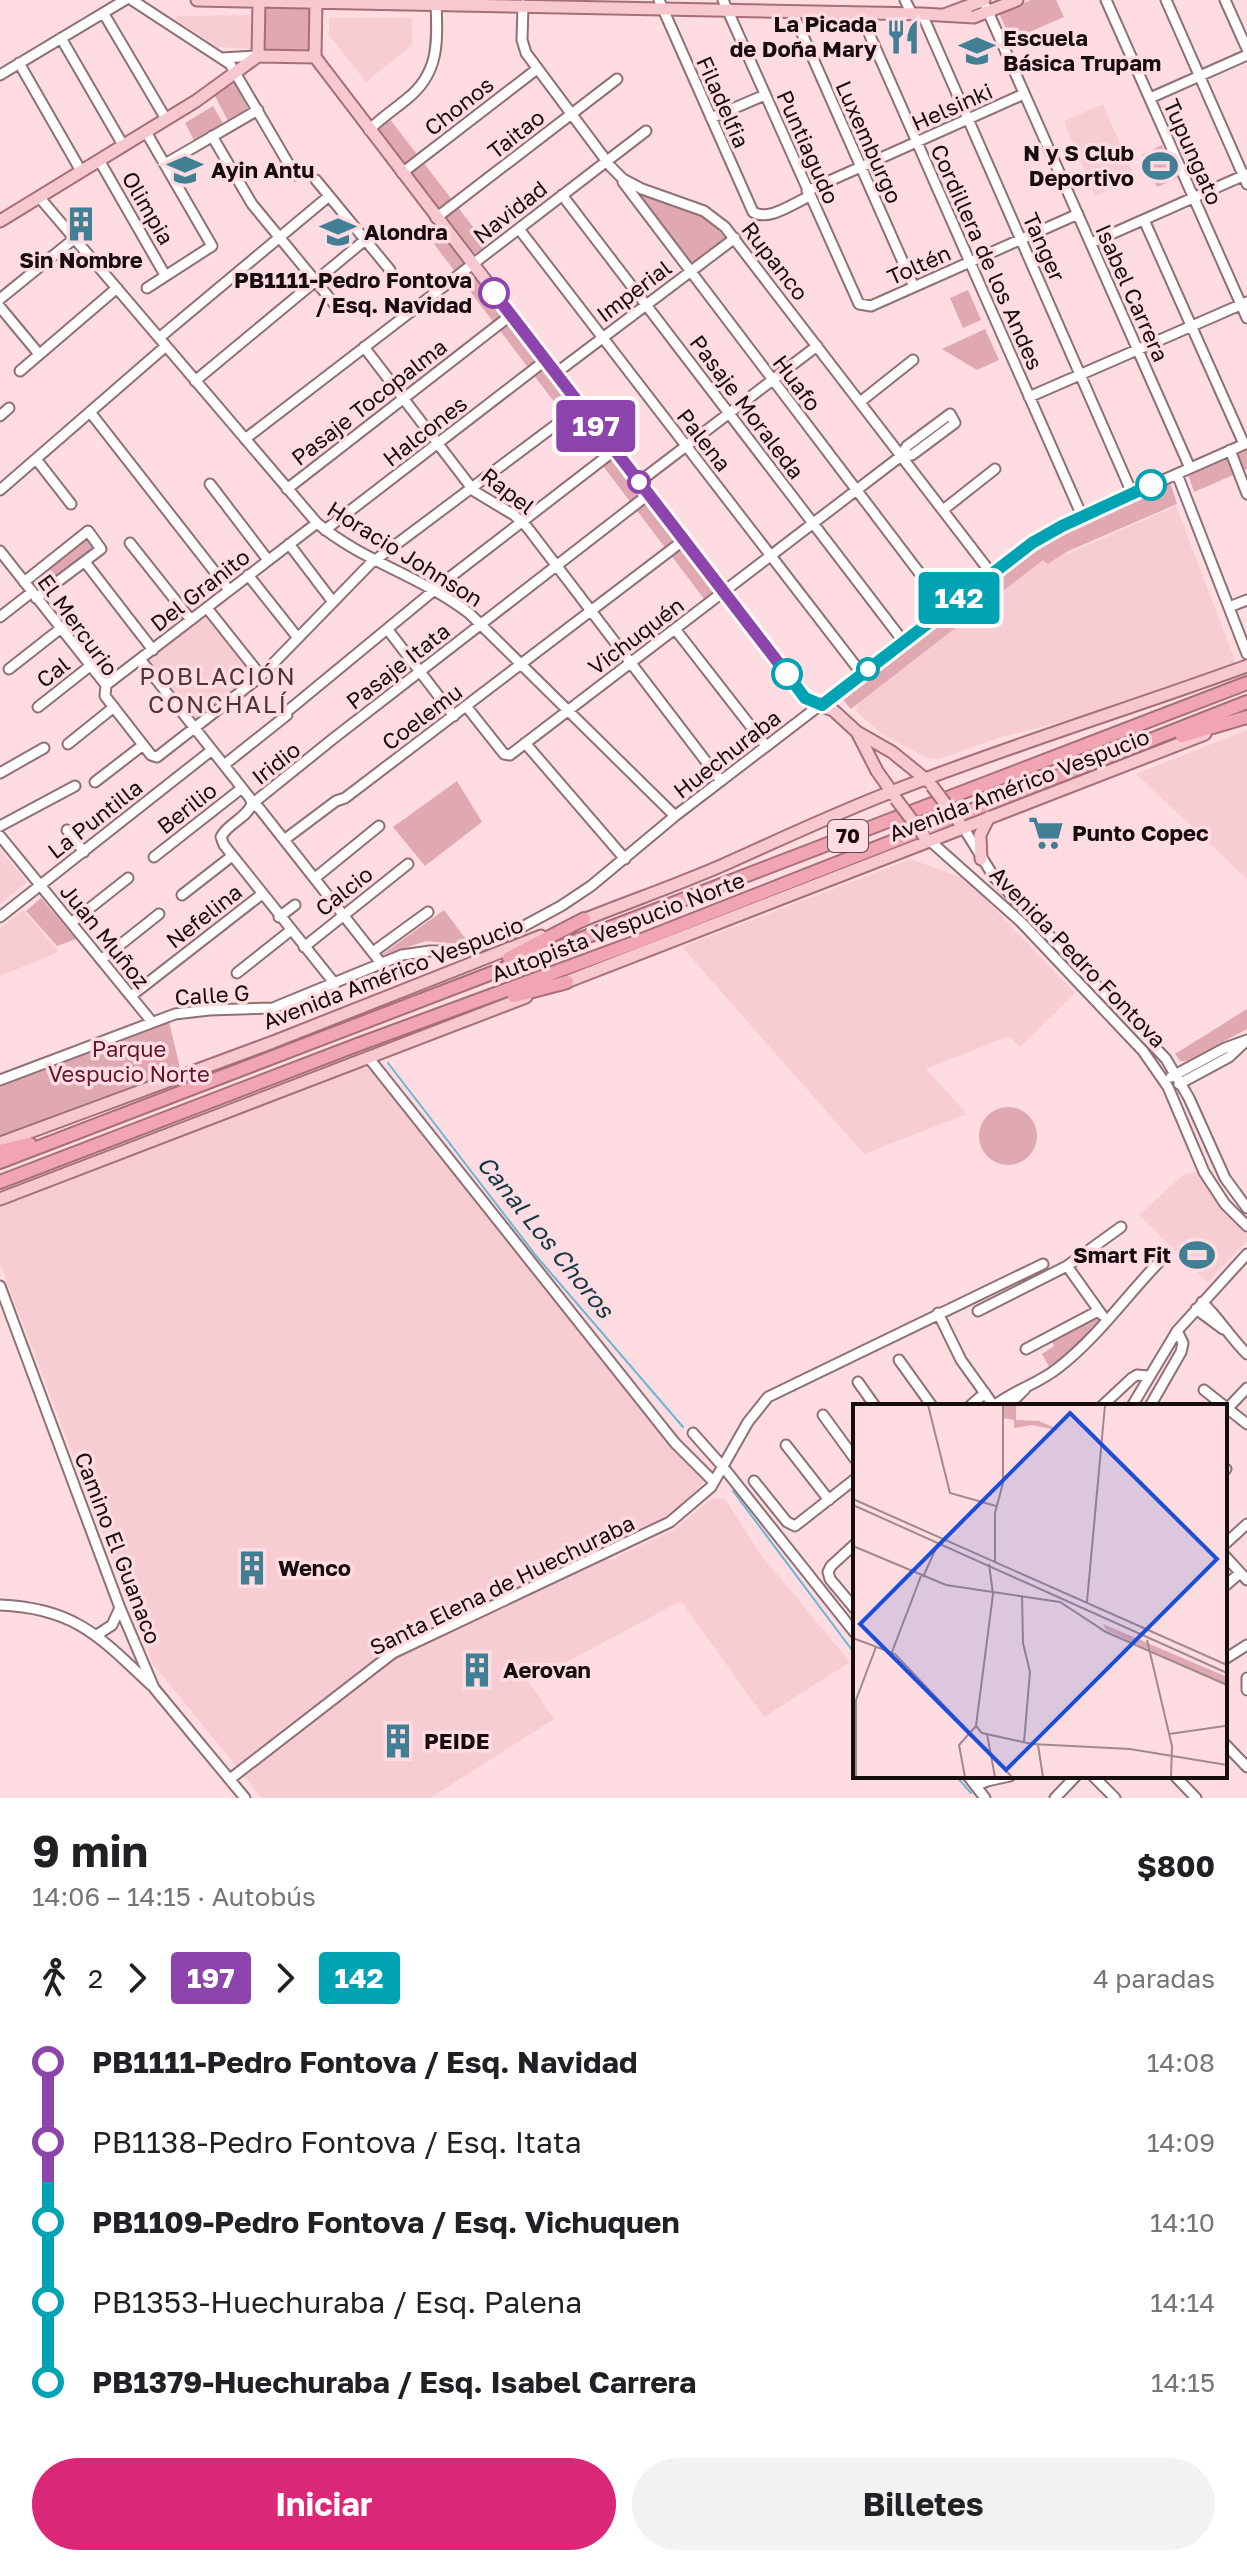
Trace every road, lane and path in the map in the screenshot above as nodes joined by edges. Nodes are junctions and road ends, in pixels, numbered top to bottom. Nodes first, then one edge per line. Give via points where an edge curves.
1 (125, 0) edge
2 (132, 0) edge
3 (197, 0) edge
4 (259, 0) edge
5 (316, 0) edge
6 (905, 0) edge
7 (984, 0) edge
8 (1017, 0) edge
9 (1106, 0) edge
10 (1166, 0) edge
11 (1225, 0) edge
12 (377, 1) edge
13 (436, 2) edge
14 (601, 4) edge
15 (661, 4) edge
16 (966, 4) edge
17 (523, 5) junction
18 (725, 5) edge
19 (838, 6) edge
20 (792, 11) junction
21 (988, 12) junction
22 (860, 13) junction
23 (104, 14) junction
24 (917, 14) junction
25 (944, 15) junction
26 (61, 38) junction
27 (1247, 52) edge
28 (258, 56) junction
29 (315, 57) junction
30 (222, 58) junction
31 (19, 63) junction
32 (537, 69) junction
33 (237, 73) junction
34 (0, 75) edge
35 (1200, 76) junction
36 (617, 79) dead end
37 (1024, 94) junction
38 (765, 95) junction
39 (1150, 98) junction
40 (258, 110) junction
41 (571, 114) junction
42 (711, 118) junction
43 (166, 119) junction
44 (968, 119) junction
45 (369, 130) junction
46 (646, 131) dead end
47 (146, 132) junction
48 (212, 136) junction
49 (917, 142) junction
50 (123, 145) junction
51 (99, 160) junction
52 (606, 161) junction
53 (165, 164) junction
54 (861, 167) junction
55 (81, 171) junction
56 (402, 173) junction
57 (295, 175) dead end
58 (1246, 178) edge
59 (623, 179) junction
60 (316, 180) dead end
61 (809, 194) junction
62 (562, 195) junction
63 (329, 196) junction
64 (39, 197) junction
65 (1194, 198) junction
66 (1078, 214) junction
67 (758, 216) joint
68 (436, 218) junction
69 (1144, 220) junction
70 (0, 221) edge
71 (519, 229) junction
72 (281, 237) junction
73 (75, 238) junction
74 (735, 238) junction
75 (365, 240) junction
76 (1021, 240) junction
77 (1091, 243) junction
78 (970, 263) junction
79 (472, 264) junction
80 (390, 270) dead end
81 (690, 271) junction
82 (165, 275) junction
83 (316, 280) junction
84 (914, 287) junction
85 (117, 288) junction
86 (147, 288) dead end
87 (0, 299) edge
88 (1244, 303) edge
89 (646, 305) junction
90 (336, 306) dead end
91 (862, 306) joint
92 (0, 307) edge
93 (511, 315) junction
94 (1247, 318) edge
95 (1191, 326) junction
96 (603, 338) junction
97 (162, 342) junction
98 (817, 346) junction
99 (364, 347) junction
100 (1138, 349) junction
101 (39, 354) junction
102 (546, 360) junction
103 (913, 360) dead end
104 (20, 371) dead end
105 (556, 373) junction
106 (1080, 375) junction
107 (773, 380) junction
108 (195, 381) junction
109 (1029, 397) junction
110 (403, 399) junction
111 (860, 402) junction
112 (581, 406) junction
113 (9, 408) dead end
114 (90, 412) junction
115 (729, 414) junction
116 (0, 416) edge
117 (245, 439) junction
118 (1245, 443) edge
119 (437, 444) junction
120 (686, 446) junction
121 (615, 450) junction
122 (1230, 450) junction
123 (901, 456) junction
124 (36, 459) junction
125 (1190, 468) junction
126 (995, 469) dead end
127 (1177, 474) junction
128 (639, 482) junction
129 (210, 484) dead end
130 (287, 489) junction
131 (472, 489) junction
132 (0, 490) edge
133 (856, 490) junction
134 (1132, 493) junction
135 (649, 494) junction
136 (1247, 494) edge
137 (71, 504) dead end
138 (943, 510) junction
139 (1082, 516) junction
140 (522, 521) junction
141 (813, 523) junction
142 (321, 526) junction
143 (684, 540) junction
144 (130, 543) dead end
145 (289, 544) junction
146 (1, 554) edge
147 (770, 556) junction
148 (378, 559) junction
149 (268, 560) junction
150 (85, 562) junction
151 (557, 565) junction
152 (991, 573) junction
153 (248, 575) junction
154 (24, 582) junction
155 (229, 590) junction
156 (435, 590) junction
157 (723, 591) junction
158 (34, 595) junction
159 (1247, 600) edge
160 (333, 602) junction
161 (1229, 607) junction
162 (207, 608) junction
163 (946, 608) junction
164 (592, 611) junction
165 (0, 617) edge
166 (191, 620) junction
167 (481, 624) junction
168 (60, 629) junction
169 (675, 629) junction
170 (388, 630) junction
171 (298, 638) junction
172 (903, 641) junction
173 (153, 650) junction
174 (1247, 654) edge
175 (140, 659) junction
176 (631, 662) junction
177 (522, 664) junction
178 (90, 666) junction
179 (1247, 666) edge
180 (9, 669) dead end
181 (419, 672) junction
182 (862, 674) junction
183 (261, 676) junction
184 (1247, 683) edge
185 (106, 685) junction
186 (1247, 702) edge
187 (822, 705) junction
188 (466, 706) junction
189 (38, 707) dead end
190 (114, 707) junction
191 (568, 710) junction
192 (454, 716) junction
193 (1247, 718) edge
194 (195, 728) junction
195 (857, 732) junction
196 (525, 743) junction
197 (68, 744) dead end
198 (143, 745) junction
199 (766, 746) junction
200 (44, 748) dead end
201 (212, 750) junction
202 (322, 750) joint
203 (1118, 754) junction
204 (224, 765) junction
205 (877, 771) junction
206 (0, 773) edge
207 (721, 781) junction
208 (95, 782) dead end
209 (929, 782) junction
210 (75, 786) dead end
211 (242, 788) junction
212 (894, 795) junction
213 (865, 803) junction
214 (252, 804) junction
215 (675, 816) junction
216 (989, 817) junction
217 (961, 824) junction
218 (0, 826) edge
219 (379, 826) dead end
220 (67, 830) dead end
221 (0, 836) edge
222 (926, 838) junction
223 (284, 840) junction
224 (84, 852) junction
225 (232, 856) junction
226 (154, 857) dead end
227 (625, 859) junction
228 (981, 859) junction
229 (408, 864) dead end
230 (128, 878) dead end
231 (315, 878) junction
232 (40, 885) junction
233 (262, 894) junction
234 (182, 895) dead end
235 (295, 905) dead end
236 (428, 912) dead end
237 (159, 914) dead end
238 (343, 914) junction
239 (0, 917) edge
240 (279, 917) junction
241 (584, 919) junction
242 (71, 923) junction
243 (290, 931) junction
244 (304, 947) junction
245 (373, 952) junction
246 (101, 960) junction
247 (381, 963) junction
248 (237, 973) dead end
249 (481, 975) junction
250 (567, 982) junction
251 (335, 984) junction
252 (131, 996) junction
253 (429, 1018) junction
254 (152, 1022) junction
255 (1247, 1040) edge
256 (368, 1057) junction
257 (1179, 1079) junction
258 (0, 1080) edge
259 (1166, 1084) junction
260 (1204, 1130) junction
261 (84, 1131) junction
262 (1187, 1135) junction
263 (0, 1143) edge
264 (0, 1151) edge
265 (0, 1162) edge
266 (0, 1182) edge
267 (0, 1199) edge
268 (1247, 1208) edge
269 (1247, 1226) edge
270 (1121, 1227) dead end
271 (1247, 1254) edge
272 (1161, 1260) dead end
273 (1043, 1264) dead end
274 (1067, 1266) junction
275 (0, 1286) edge
276 (1199, 1305) junction
277 (978, 1311) dead end
278 (1098, 1311) junction
279 (938, 1313) junction
280 (1106, 1322) junction
281 (1223, 1329) junction
282 (1177, 1331) junction
283 (1026, 1349) dead end
284 (1247, 1354) edge
285 (899, 1360) dead end
286 (1148, 1376) junction
287 (858, 1382) dead end
288 (1247, 1388) edge
289 (1025, 1389) junction
290 (1204, 1390) dead end
291 (989, 1402) edge
292 (874, 1404) edge
293 (931, 1404) edge
294 (1010, 1404) edge
295 (1104, 1404) edge
296 (1133, 1404) edge
297 (1151, 1404) edge
298 (1223, 1404) edge
299 (1228, 1408) joint
300 (823, 1415) dead end
301 (1247, 1424) edge
302 (693, 1433) dead end
303 (786, 1445) dead end
304 (853, 1456) edge
305 (724, 1468) junction
306 (754, 1481) dead end
307 (853, 1481) edge
308 (714, 1482) junction
309 (829, 1500) junction
310 (1247, 1524) edge
311 (1227, 1542) edge
312 (853, 1546) edge
313 (1227, 1558) edge
314 (1243, 1577) edge
315 (0, 1605) edge
316 (853, 1607) edge
317 (120, 1608) junction
318 (853, 1630) edge
319 (97, 1635) junction
320 (1247, 1645) edge
321 (1227, 1655) edge
322 (1247, 1678) edge
323 (154, 1688) junction
324 (1247, 1690) edge
325 (1227, 1746) edge
326 (1247, 1767) edge
327 (970, 1778) edge
328 (1001, 1778) edge
329 (1074, 1778) edge
330 (1095, 1778) edge
331 (1177, 1778) edge
332 (230, 1779) junction
333 (976, 1786) junction
334 (245, 1798) edge
335 (985, 1798) edge
336 (1055, 1798) edge
337 (1115, 1798) edge
338 (1196, 1798) edge

1 - 23 street
2 - 30 street
3 - 4 main road
4 - 5 main road
4 - 28 main road
5 - 12 main road
5 - 29 main road
6 - 24 street, Tanger
7 - 16 main road
7 - 21 street, Isabel Carrera
8 - 21 main road
9 - 39 street, Tupungato
10 - 35 street
11 - 27 street
12 - 13 main road
13 - 17 main road
13 - 45 street via 438,43 428,77
14 - 15 main road
14 - 17 main road
15 - 18 main road
15 - 42 street, Filadelfia
16 - 25 main road
17 - 32 street, Rupanco via 523,44
18 - 20 main road
18 - 38 street, Puntiagudo
19 - 20 main road
19 - 22 main road
20 - 54 street, Luxemburgo
21 - 25 main road via 967,18
21 - 37 street, Isabel Carrera
22 - 24 main road
22 - 49 street, Cordillera de los Andes
23 - 26 street
23 - 43 street
24 - 25 main road
24 - 44 street, Tanger
26 - 31 street
26 - 50 street
27 - 35 street
28 - 29 main road
28 - 30 street
28 - 33 main road
29 - 45 main road, Avenida Pedro Fontova
30 - 33 street
31 - 34 street
31 - 55 street
32 - 41 street, Rupanco
32 - 56 street, Chonos
33 - 40 street
33 - 43 main road
35 - 39 street
35 - 58 street
36 - 41 street, Taitao
37 - 44 street, Helsinki
37 - 66 street, Isabel Carrera
38 - 42 street
38 - 61 street, Puntiagudo
39 - 65 street, Tupungato
40 - 48 street
40 - 57 street
41 - 52 street, Rupanco
41 - 68 street, Taitao
42 - 67 street, Filadelfia
43 - 47 main road
44 - 49 street, Helsinki
44 - 76 street, Tanger
45 - 56 main road, Avenida Pedro Fontova
46 - 52 street, Navidad
47 - 50 main road
47 - 53 street
48 - 53 street
48 - 72 street via 252,204
49 - 54 street, Helsinki
49 - 78 street, Cordillera de los Andes
50 - 51 main road
51 - 55 main road
51 - 82 street, Olimpia
52 - 59 street, Rupanco
52 - 62 street, Navidad
53 - 82 street via 212,246
54 - 61 street, Helsinki
54 - 84 street, Luxemburgo
55 - 64 main road
56 - 68 main road, Avenida Pedro Fontova
58 - 65 street
59 - 74 street, Rupanco via 704,211
59 - 81 street, Huafo
60 - 63 street
61 - 67 street, Helsinki
61 - 91 street, Puntiagudo
62 - 71 street, Navidad
62 - 89 street, Pasaje Moraleda
63 - 72 street
63 - 75 street
64 - 70 main road
64 - 73 street, Horacio Johnson
65 - 69 street
65 - 88 street, Tupungato
66 - 76 street, Toltén
66 - 77 street, Isabel Carrera
68 - 79 main road, Avenida Pedro Fontova
69 - 77 street
69 - 95 street
71 - 79 street, Navidad
71 - 96 street, Palena
72 - 83 street
72 - 97 street
73 - 85 street, Horacio Johnson
73 - 87 street
74 - 81 street, Imperial
74 - 98 street, Rupanco
75 - 80 street
75 - 83 street
76 - 78 street, Toltén
76 - 106 street, Tanger
77 - 100 street, Isabel Carrera
78 - 84 street, Toltén
78 - 109 street, Cordillera de los Andes
79 - 93 main road, Avenida Pedro Fontova
79 - 99 street, Navidad
81 - 89 street, Imperial
81 - 107 street, Huafo
82 - 86 street
83 - 90 street
83 - 108 street
84 - 91 street, Toltén
85 - 97 street, Horacio Johnson
85 - 101 street
88 - 94 street, Tupungato
88 - 95 street
89 - 96 street, Imperial
89 - 115 street, Pasaje Moraleda
92 - 101 street
93 - 102 main road, Avenida Pedro Fontova
93 - 110 street, Pasaje Tocopalma
95 - 100 street
95 - 118 street
96 - 105 street, Imperial
96 - 120 street, Palena
97 - 108 street, Horacio Johnson
97 - 114 street
98 - 107 street
98 - 111 street, Rupanco
99 - 110 street, Rapel
99 - 117 street, Navidad
100 - 106 street
100 - 125 street, Isabel Carrera
101 - 104 street
102 - 105 main road, Avenida Pedro Fontova
102 - 119 street, Halcones
103 - 111 street
105 - 112 main road, Avenida Pedro Fontova
106 - 109 street
106 - 134 street, Tanger
107 - 115 street
107 - 133 street, Huafo
108 - 117 street, Horacio Johnson
109 - 139 street, Cordillera de los Andes
110 - 119 street, Rapel
110 - 130 street, Pasaje Tocopalma
111 - 123 street, Rupanco
112 - 121 main road, Avenida Pedro Fontova
112 - 131 street
113 - 116 street
114 - 124 street
114 - 155 street
115 - 120 street
115 - 141 street, Pasaje Moraleda
117 - 130 street, Horacio Johnson
118 - 122 street, Huechuraba
119 - 131 street, Rapel
119 - 142 street, Halcones
120 - 128 street
120 - 147 street, Palena
121 - 128 main road, Avenida Pedro Fontova
121 - 140 street
122 - 125 street, Huechuraba
122 - 136 street
123 - 123 street, Vichuquén via 912,455 955,423 950,414
123 - 133 street, Vichuquén
123 - 138 street, Rupanco
124 - 132 street
124 - 137 street
125 - 127 street, Huechuraba
126 - 138 street
127 - 134 street, Huechuraba
127 - 161 street
128 - 135 main road, Avenida Pedro Fontova
129 - 149 street
130 - 142 street, Horacio Johnson
131 - 140 street, Rapel
131 - 148 street
133 - 141 street, Vichuquén
133 - 163 street, Huafo
134 - 139 street, Huechuraba
135 - 143 main road, Avenida Pedro Fontova
135 - 151 street, Pasaje Itata
138 - 152 street, Rupanco
139 - 152 street, Huechuraba
140 - 151 street, Rapel
140 - 156 street
141 - 147 street, Vichuquén
141 - 172 street, Pasaje Moraleda
142 - 145 street, Del Granito
142 - 148 street, Horacio Johnson
143 - 157 main road, Avenida Pedro Fontova
143 - 164 street, Coelemu
144 - 166 street
145 - 149 street, Del Granito
145 - 160 street
146 - 154 street, El Mercurio
147 - 157 street, Vichuquén
147 - 182 street, Palena
148 - 156 street, Horacio Johnson
148 - 160 street
149 - 153 street, Del Granito
150 - 154 street via 101,549 88,531
150 - 158 street
150 - 173 street
151 - 164 street, Rapel
151 - 167 street, Pasaje Itata
152 - 163 street, Huechuraba
153 - 155 street, Del Granito
153 - 171 street
154 - 158 street, El Mercurio
155 - 162 street, Del Granito
156 - 167 street, Horacio Johnson
156 - 170 street
157 - 169 street, Vichuquén
157 - 187 main road, Avenida Pedro Fontova via 805,698
158 - 165 street
158 - 168 street, El Mercurio
159 - 161 street
160 - 171 street
161 - 174 street
162 - 166 street, Del Granito
162 - 183 street
163 - 172 street, Huechuraba
164 - 176 street, Rapel
164 - 177 street, Coelemu
166 - 173 street, Del Granito
167 - 177 street, Horacio Johnson
167 - 181 street, Pasaje Itata
168 - 178 street, El Mercurio
168 - 180 street
169 - 176 street, Vichuquén
169 - 199 street
170 - 181 street
170 - 204 street
171 - 183 street
172 - 182 street, Huechuraba
173 - 175 street, Del Granito
175 - 185 street, Del Granito
175 - 194 street, El Mercurio
176 - 191 street, Vichuquén
176 - 207 street, Rapel
177 - 188 street, Coelemu
177 - 191 street, Horacio Johnson
178 - 185 street, El Mercurio
178 - 189 street, Cal
179 - 209 main road, Avenida Américo Vespucio via 996,752
181 - 192 street
181 - 202 street, Pasaje Itata
182 - 187 street, Huechuraba
183 - 194 street
184 - 249 highway, Autopista Vespucio Norte / 70
185 - 190 street, El Mercurio via 104,693
186 - 203 highway, Autopista Vespucio Norte / 70
187 - 195 main road, Avenida Pedro Fontova
187 - 199 street, Huechuraba
188 - 192 street, Coelemu
188 - 196 street, Vichuquén via 506,755
190 - 197 street
190 - 198 street, El Mercurio
191 - 196 street, Vichuquén
191 - 215 street, Horacio Johnson
192 - 223 street, Coelemu
193 - 203 highway
193 - 216 main road, Avenida Américo Vespucio
194 - 198 street, El Mercurio via 155,757
194 - 201 street, El Mercurio
195 - 205 main road, Avenida Pedro Fontova
195 - 209 main road, Avenida Pedro Fontova
196 - 227 street
198 - 208 street
199 - 207 street, Huechuraba
200 - 206 street
201 - 204 street, El Mercurio
201 - 224 street, La Puntilla
202 - 214 street, Iridio
203 - 253 highway, Autopista Vespucio Norte / 70
204 - 211 street, El Mercurio
205 - 212 main road, Avenida Pedro Fontova
205 - 213 main road via 876,787
207 - 215 street, Huechuraba
209 - 212 main road, Avenida Américo Vespucio
209 - 217 main road, Avenida Pedro Fontova, bridge
210 - 218 street
211 - 214 street, El Mercurio
211 - 226 street, Berilio
212 - 213 main road, Avenida Américo Vespucio
212 - 222 main road, Avenida Pedro Fontova, bridge
213 - 241 main road, Avenida Américo Vespucio
214 - 223 street, El Mercurio
214 - 225 street via 222,835
215 - 227 street, Huechuraba
216 - 217 main road, Avenida Américo Vespucio
216 - 228 main road via 980,835
217 - 222 main road, Avenida Américo Vespucio
217 - 228 street, Avenida Pedro Fontova
219 - 231 street
220 - 224 street
221 - 232 street, Juan Muñoz
222 - 250 main road, Avenida Américo Vespucio
222 - 259 street, Avenida Pedro Fontova via 1021,922 1132,1038
223 - 231 street, El Mercurio
224 - 232 street, La Puntilla
225 - 233 street
225 - 234 street
227 - 247 street, Huechuraba via 561,906 487,945 421,951
228 - 257 street, Avenida Pedro Fontova via 1158,1049
229 - 238 street, Calcio
230 - 242 street
231 - 238 street, El Mercurio
232 - 239 street, La Puntilla
232 - 242 street, Juan Muñoz
233 - 240 street
233 - 252 street, Nefelina
235 - 240 street
236 - 245 street
237 - 246 street
238 - 244 street, Calcio
238 - 245 street, El Mercurio
240 - 243 street
241 - 249 highway
241 - 263 main road, Avenida Américo Vespucio
242 - 246 street, Juan Muñoz
243 - 244 street
243 - 248 street
244 - 251 street
245 - 247 street, El Mercurio
246 - 252 street, Juan Muñoz
247 - 251 street, Calle G
249 - 261 highway, Autopista Vespucio Norte / 70
250 - 253 highway
250 - 256 main road, Avenida Américo Vespucio
251 - 254 street, Calle G via 273,1008 196,1010
252 - 254 street, Juan Muñoz
253 - 266 highway, Autopista Vespucio Norte / 70
254 - 258 street, Calle G
255 - 257 street via 1225,1048
256 - 267 main road, Avenida Américo Vespucio
256 - 308 street via 675,1443
257 - 259 street
257 - 260 street, Avenida Pedro Fontova
259 - 262 street, Avenida Pedro Fontova
260 - 262 street via 1193,1127
260 - 268 street, Avenida Pedro Fontova via 1219,1168
261 - 264 highway
261 - 265 highway, Autopista Vespucio Norte / 70
262 - 269 street, Avenida Pedro Fontova via 1216,1191
270 - 274 street
271 - 276 street
272 - 280 street
273 - 279 street, Santa Elena de Huechuraba
274 - 277 street
274 - 278 street
275 - 317 street, Camino El Guanaco
276 - 281 street
276 - 281 street via 1218,1317
276 - 282 street
278 - 280 street
278 - 283 street
279 - 291 street
279 - 305 street, Santa Elena de Huechuraba via 768,1397
280 - 289 street via 1057,1369
281 - 284 street
282 - 286 street
282 - 297 street via 1181,1352
285 - 293 street
286 - 295 street via 1132,1378
286 - 296 street
287 - 292 street
288 - 299 street
289 - 291 street
289 - 294 street
290 - 298 street
299 - 301 street
300 - 304 street
302 - 305 street
303 - 309 street
305 - 308 street, Santa Elena de Huechuraba
305 - 318 street
306 - 309 street via 793,1526
307 - 309 street
308 - 332 street, Santa Elena de Huechuraba via 688,1510 650,1533 385,1658
310 - 311 street
312 - 316 street via 828,1572
313 - 314 street
315 - 319 street via 53,1614
317 - 319 street via 112,1625
317 - 323 street, Camino El Guanaco
319 - 323 street
320 - 321 street
322 - 324 street
323 - 332 street, Camino El Guanaco
325 - 326 street
327 - 333 street
328 - 333 street
329 - 336 street
330 - 337 street
331 - 338 street
332 - 334 street, Camino El Guanaco
333 - 335 street

